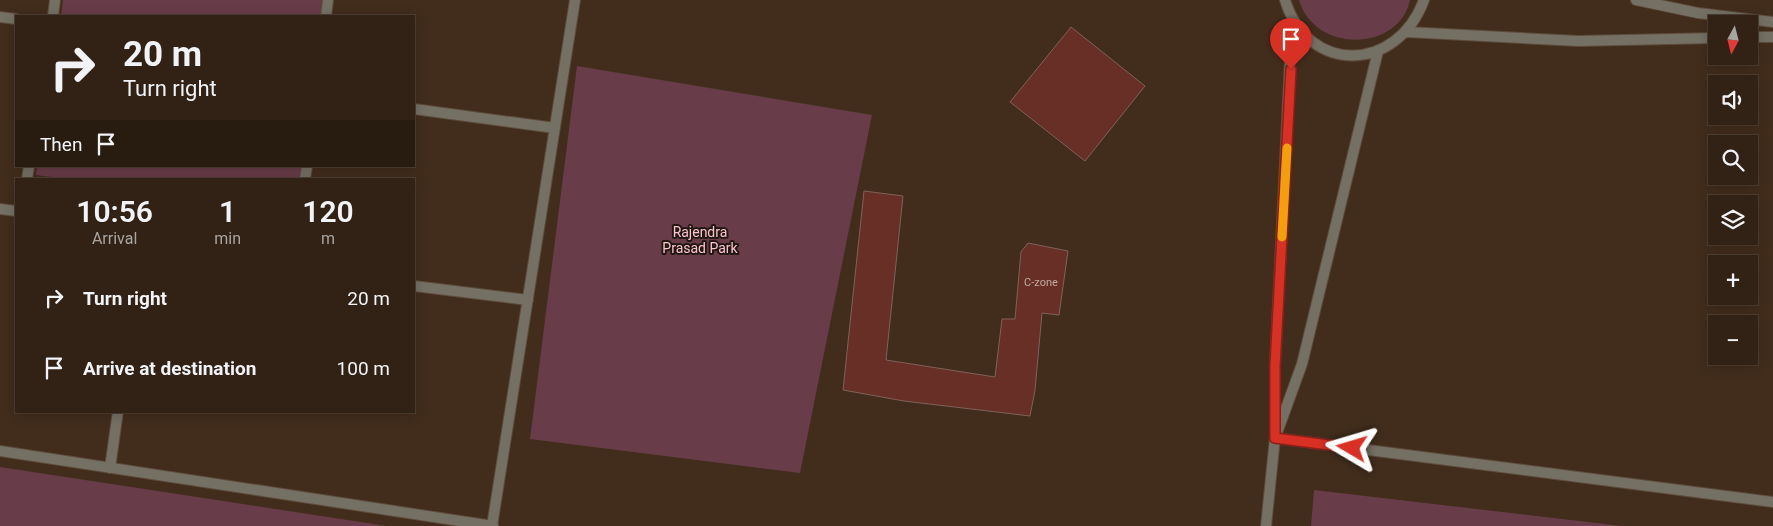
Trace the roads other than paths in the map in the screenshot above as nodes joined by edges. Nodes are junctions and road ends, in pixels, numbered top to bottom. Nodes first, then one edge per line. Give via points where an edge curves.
1 (55, 0) edge
2 (328, 0) edge
3 (575, 0) edge
4 (1285, 0) edge
5 (1424, 0) edge
6 (1636, 0) edge
7 (53, 15) edge
8 (326, 15) edge
9 (0, 17) edge
10 (15, 19) edge
11 (1292, 19) junction
12 (1773, 22) edge
13 (1406, 32) junction
14 (1758, 37) edge
15 (1773, 37) edge
16 (1708, 38) edge
17 (1378, 51) junction
18 (415, 109) edge
19 (555, 128) junction
20 (0, 209) edge
21 (15, 211) edge
22 (415, 286) edge
23 (528, 300) junction
24 (118, 413) edge
25 (1275, 438) junction
26 (0, 451) edge
27 (110, 468) junction
28 (1773, 502) edge
29 (493, 526) edge
30 (1266, 526) edge

1 - 7 street
2 - 8 street
3 - 19 street
4 - 11 street
5 - 13 street
6 - 12 street via 1698,13
9 - 10 street
11 - 17 street via 1304,35 1320,47 1339,54 1359,55
11 - 25 street via 1275,366
13 - 16 street via 1578,41
13 - 17 street via 1394,44
14 - 15 street
17 - 25 street via 1302,364
18 - 19 street
19 - 23 street
20 - 21 street
22 - 23 street
23 - 29 street
24 - 27 street
25 - 28 street
25 - 30 street
26 - 27 street
27 - 29 street

